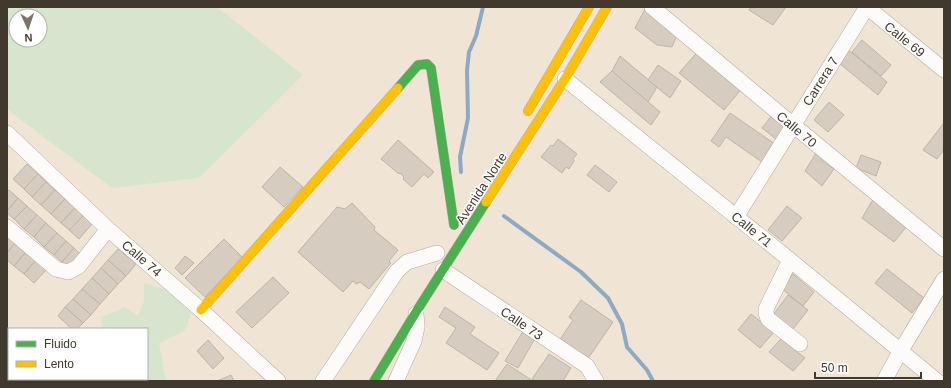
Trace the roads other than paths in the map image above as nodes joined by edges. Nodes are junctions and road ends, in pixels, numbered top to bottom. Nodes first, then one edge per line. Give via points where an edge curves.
1 (589, 7) edge
2 (607, 7) edge
3 (652, 7) edge
4 (867, 7) edge
5 (944, 70) edge
6 (566, 79) junction
7 (523, 120) dead end
8 (793, 125) junction
9 (7, 133) edge
10 (461, 217) dead end
11 (736, 217) junction
12 (7, 227) edge
13 (108, 229) junction
14 (944, 249) edge
15 (438, 250) joint
16 (790, 260) junction
17 (428, 267) dead end
18 (443, 270) junction
19 (944, 279) edge
20 (201, 310) junction
21 (416, 312) junction
22 (800, 344) dead end
23 (900, 352) junction
24 (278, 381) edge
25 (323, 381) edge
26 (374, 381) edge
27 (396, 381) edge
28 (596, 381) edge
29 (884, 381) edge
30 (937, 381) edge

1 - 7 main road
2 - 6 main road, Avenida Norte
3 - 8 street, Calle 70
4 - 5 street, Calle 69
4 - 8 street, Carrera 7
6 - 11 street, Calle 71
6 - 18 main road, Avenida Norte
8 - 11 street, Carrera 7
8 - 14 street, Calle 70
9 - 13 street, Calle 74
10 - 20 main road, Avenida Norte via 453,228 431,68 427,64 418,65
11 - 16 street, Calle 71
12 - 13 street via 56,269 68,272 78,267
13 - 20 street, Calle 74
15 - 17 main road
15 - 25 street via 407,262 397,271
16 - 22 street via 766,313 768,318
16 - 23 street, Calle 71
18 - 21 main road, Avenida Norte
18 - 28 street, Calle 73 via 587,366
19 - 23 street
20 - 24 street, Calle 74
21 - 26 main road, Avenida Norte
21 - 27 street via 417,327 414,341
23 - 29 street
23 - 30 street, Calle 71

